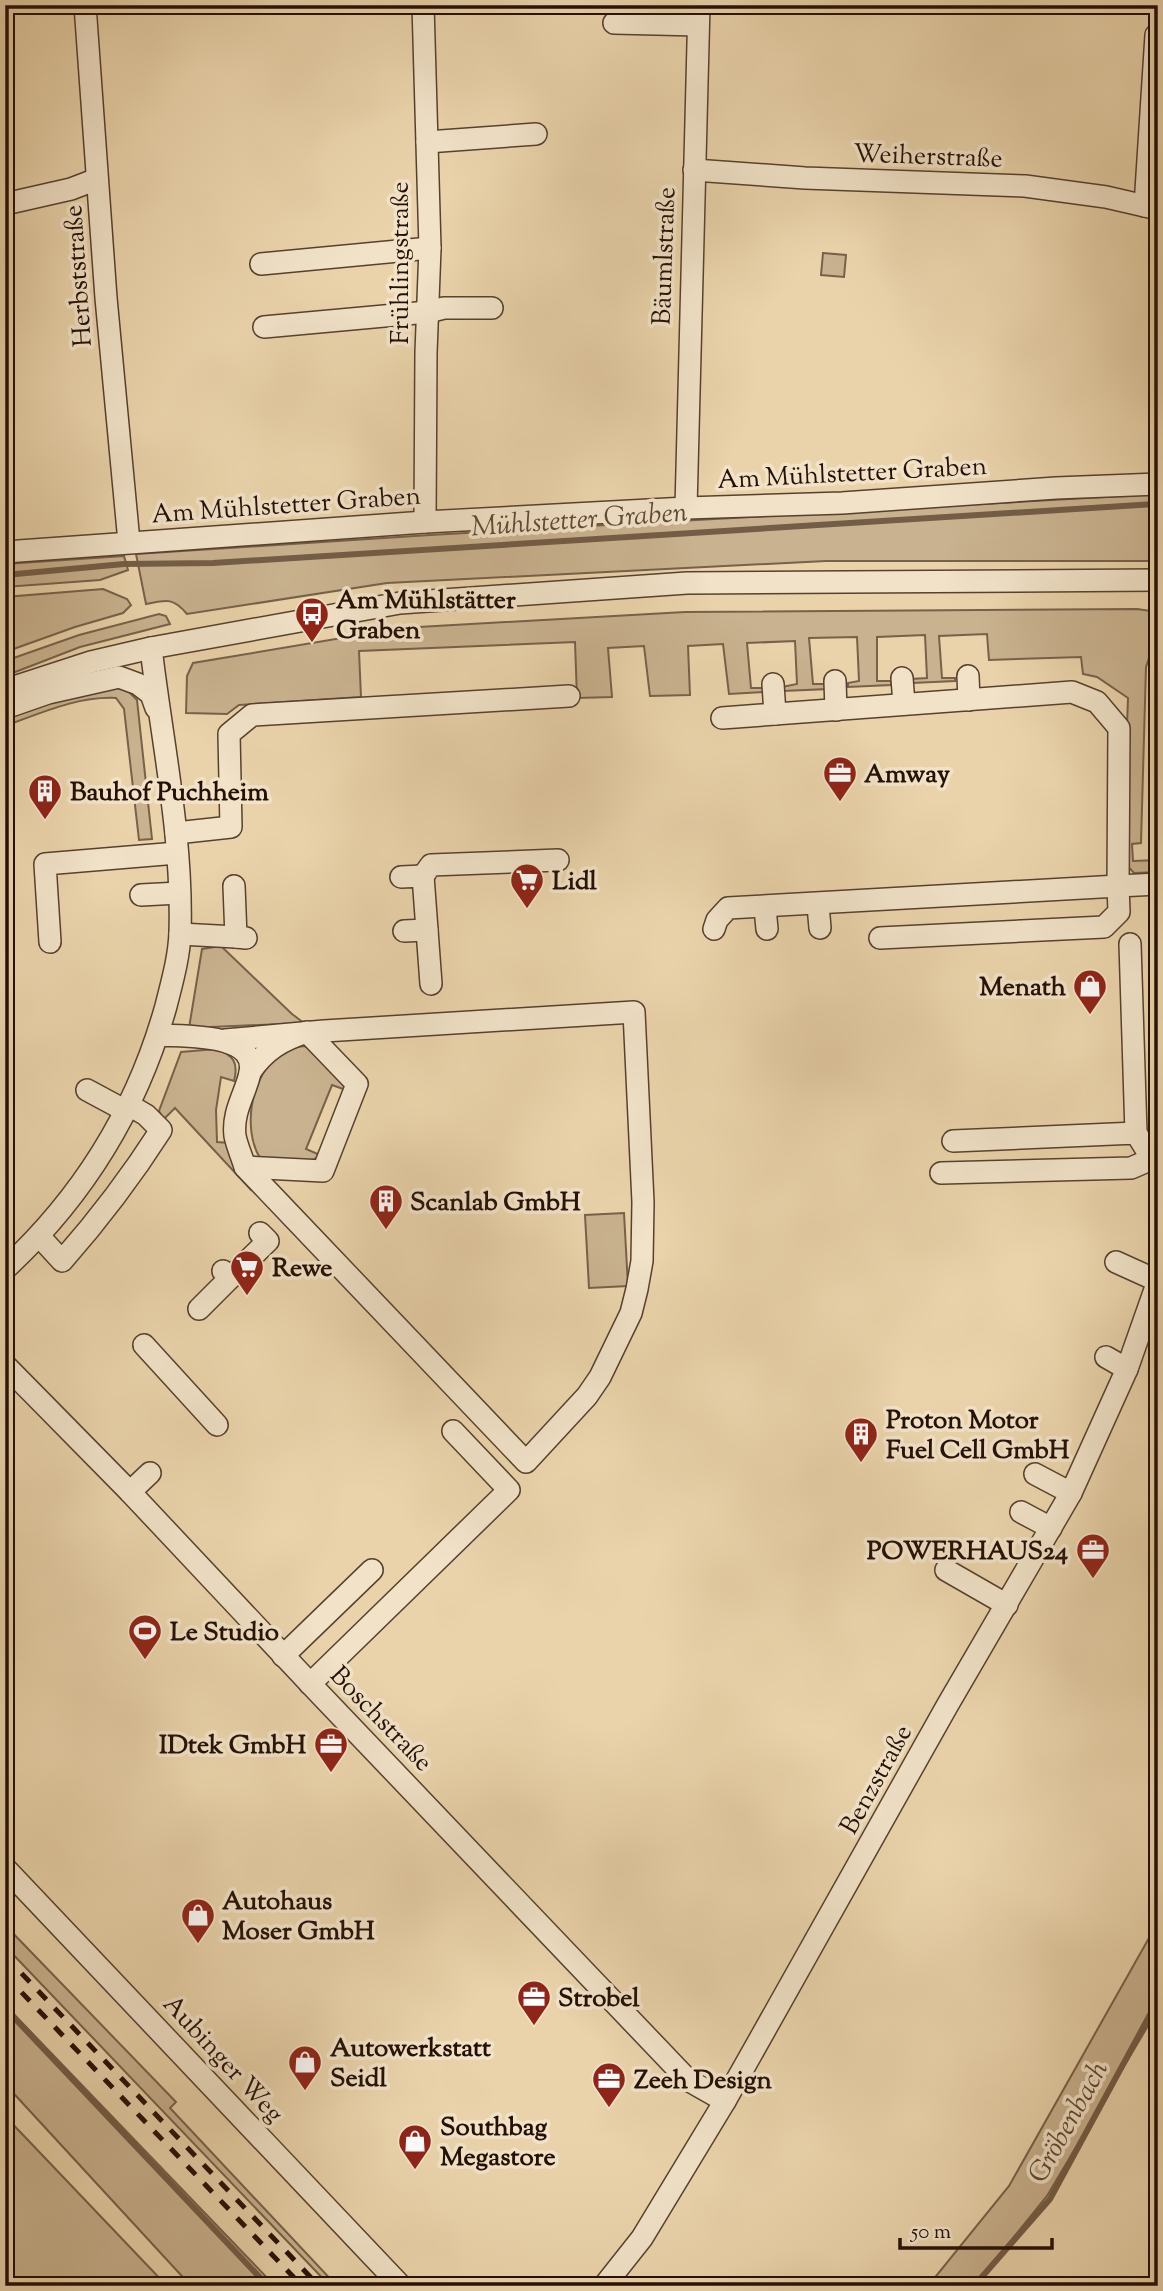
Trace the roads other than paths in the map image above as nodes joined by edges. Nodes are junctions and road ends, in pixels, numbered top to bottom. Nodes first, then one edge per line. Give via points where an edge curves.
1 (85, 5) edge
2 (423, 5) edge
3 (699, 15) edge
4 (614, 23) dead end
5 (1157, 34) edge
6 (536, 134) dead end
7 (427, 142) junction
8 (694, 170) junction
9 (97, 179) junction
10 (5, 204) edge
11 (1151, 208) edge
12 (430, 248) junction
13 (261, 264) dead end
14 (492, 307) dead end
15 (428, 312) junction
16 (264, 327) dead end
17 (1158, 484) edge
18 (686, 508) junction
19 (425, 522) junction
20 (129, 542) junction
21 (5, 552) edge
22 (1158, 580) edge
23 (151, 648) junction
24 (968, 676) dead end
25 (902, 678) dead end
26 (835, 681) dead end
27 (773, 684) dead end
28 (5, 690) edge
29 (569, 696) dead end
30 (969, 700) junction
31 (904, 704) junction
32 (5, 708) edge
33 (836, 709) junction
34 (775, 714) junction
35 (159, 717) junction
36 (722, 718) dead end
37 (176, 843) junction
38 (558, 860) dead end
39 (423, 876) junction
40 (401, 877) dead end
41 (1158, 884) edge
42 (234, 886) dead end
43 (1118, 886) junction
44 (179, 893) junction
45 (141, 895) dead end
46 (818, 905) junction
47 (820, 928) dead end
48 (714, 929) dead end
49 (427, 930) junction
50 (404, 931) dead end
51 (180, 934) junction
52 (880, 938) dead end
53 (50, 942) dead end
54 (1130, 944) dead end
55 (431, 984) dead end
56 (307, 1032) junction
57 (158, 1035) junction
58 (225, 1041) junction
59 (250, 1072) junction
60 (87, 1090) dead end
61 (127, 1108) junction
62 (1136, 1133) junction
63 (953, 1141) dead end
64 (1155, 1160) edge
65 (245, 1167) junction
66 (941, 1173) dead end
67 (260, 1233) dead end
68 (40, 1237) junction
69 (1116, 1262) dead end
70 (5, 1269) edge
71 (1158, 1281) edge
72 (200, 1309) dead end
73 (144, 1345) dead end
74 (1106, 1357) dead end
75 (5, 1365) edge
76 (1127, 1369) junction
77 (217, 1425) dead end
78 (453, 1431) dead end
79 (150, 1473) dead end
80 (1035, 1474) dead end
81 (130, 1492) junction
82 (1071, 1493) junction
83 (1021, 1512) dead end
84 (1051, 1528) junction
85 (372, 1570) dead end
86 (946, 1570) dead end
87 (1007, 1605) junction
88 (283, 1656) junction
89 (310, 1684) junction
90 (5, 1868) edge
91 (725, 2101) junction
92 (401, 2286) edge
93 (604, 2286) edge

1 - 9 street, Herbststraße
2 - 7 street, Frühlingstraße
3 - 4 street
3 - 8 street, Bäumlstraße
5 - 11 street
6 - 7 street
7 - 12 street, Frühlingstraße
8 - 11 street, Weiherstraße via 1025,186
8 - 18 street, Bäumlstraße
9 - 10 street
9 - 20 street, Herbststraße
12 - 13 street
12 - 15 street, Frühlingstraße
14 - 15 street
15 - 16 street
15 - 19 street, Frühlingstraße
17 - 18 street, Am Mühlstetter Graben
18 - 19 street, Am Mühlstetter Graben
19 - 20 street, Am Mühlstetter Graben
20 - 21 street, Am Mühlstetter Graben
22 - 23 street via 673,584 400,603
23 - 28 street
23 - 35 street
24 - 30 street
25 - 31 street
26 - 33 street
27 - 34 street
29 - 37 street via 252,715 229,734 231,827
30 - 31 street
30 - 43 street via 1072,692 1097,702 1119,728
31 - 33 street
32 - 35 street via 119,677 151,694
33 - 34 street
34 - 36 street
35 - 37 street
37 - 44 street
37 - 53 street via 45,864
38 - 39 street via 431,865
39 - 40 street
39 - 49 street
41 - 43 street
42 - 51 street via 241,937
43 - 46 street
43 - 52 street via 1119,912 1104,927
44 - 45 street
44 - 51 street
46 - 47 street
46 - 48 street via 766,918 728,908
49 - 50 street
49 - 55 street
51 - 57 street
54 - 62 street
56 - 58 street
56 - 59 street via 274,1046
56 - 65 street via 357,1084 323,1171
56 - 65 street via 634,1012 642,1261 631,1313 612,1355 587,1396 526,1462
57 - 58 street
57 - 61 street
58 - 59 street via 241,1047
59 - 65 street via 237,1106 235,1134
60 - 61 street
61 - 68 street via 92,1171
61 - 68 street via 146,1115 161,1130 130,1179 62,1261
62 - 63 street
62 - 64 street
64 - 66 street via 1131,1168
67 - 72 street via 268,1241 227,1274
68 - 70 street
69 - 71 street
71 - 76 street, Benzstraße
73 - 77 street
74 - 76 street
75 - 81 street, Boschstraße
76 - 82 street, Benzstraße
78 - 89 street via 509,1490
79 - 81 street
80 - 82 street
81 - 88 street, Boschstraße via 226,1586
82 - 84 street, Benzstraße
83 - 84 street
84 - 87 street, Benzstraße
85 - 88 street
86 - 87 street
87 - 91 street, Benzstraße
88 - 89 street, Boschstraße
89 - 91 street, Boschstraße via 688,2080
90 - 92 street, Aubinger Weg
91 - 93 street, Benzstraße via 642,2238

